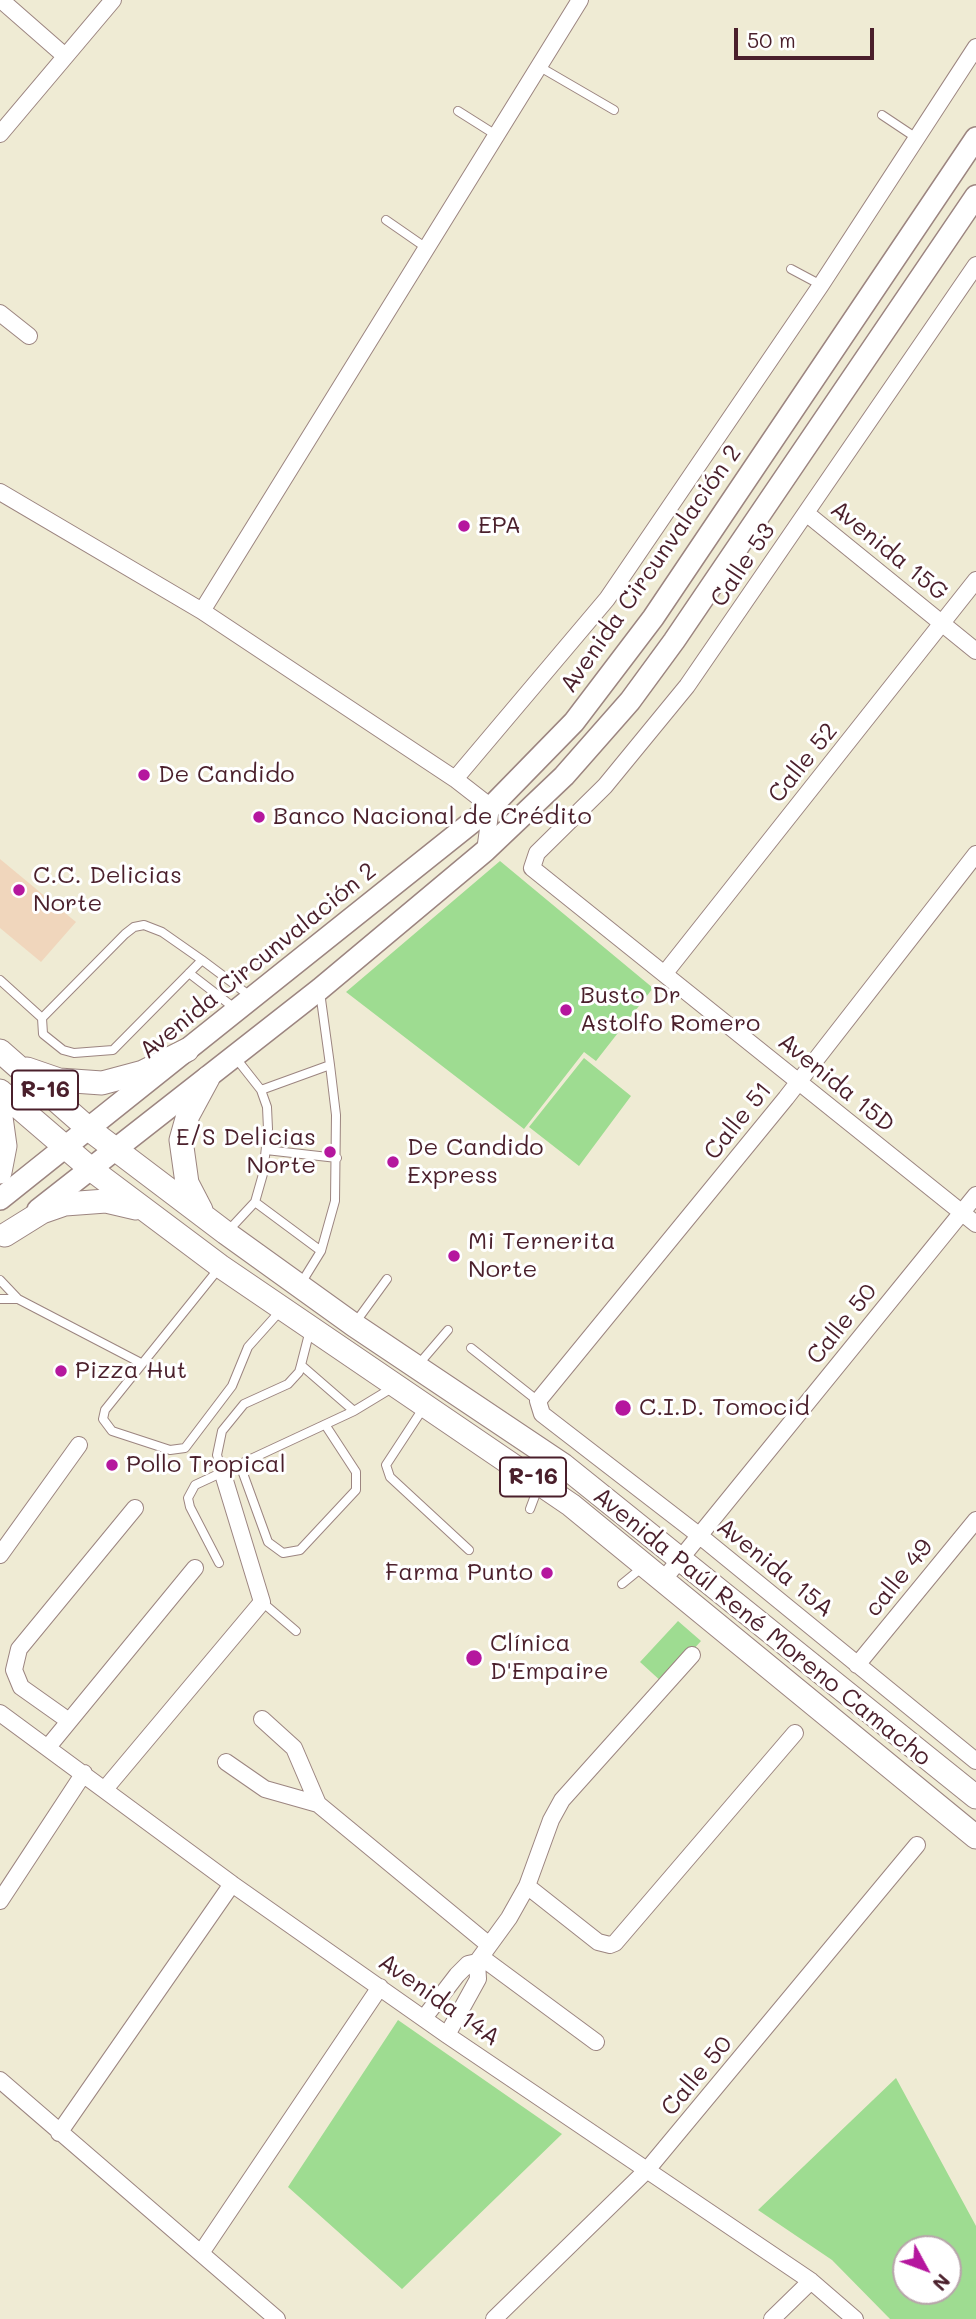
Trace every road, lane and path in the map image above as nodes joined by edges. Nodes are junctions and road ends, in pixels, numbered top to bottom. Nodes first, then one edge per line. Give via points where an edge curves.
1 (113, 0) edge
2 (580, 0) edge
3 (1, 2) edge
4 (976, 47) edge
5 (65, 56) junction
6 (541, 67) junction
7 (614, 110) dead end
8 (458, 111) dead end
9 (882, 115) dead end
10 (0, 134) edge
11 (496, 135) junction
12 (915, 137) junction
13 (976, 138) edge
14 (976, 196) edge
15 (386, 220) dead end
16 (425, 247) junction
17 (976, 265) edge
18 (791, 269) dead end
19 (821, 285) junction
20 (0, 313) edge
21 (29, 336) dead end
22 (0, 492) edge
23 (806, 513) junction
24 (976, 580) edge
25 (202, 611) junction
26 (943, 624) junction
27 (976, 651) edge
28 (455, 779) junction
29 (491, 807) junction
30 (485, 851) junction
31 (976, 855) edge
32 (535, 873) joint
33 (202, 960) junction
34 (189, 973) junction
35 (665, 973) junction
36 (0, 980) edge
37 (320, 989) junction
38 (245, 1004) junction
39 (42, 1018) junction
40 (187, 1050) junction
41 (235, 1057) junction
42 (8, 1058) edge
43 (330, 1065) junction
44 (208, 1078) junction
45 (799, 1082) junction
46 (261, 1090) junction
47 (0, 1091) edge
48 (0, 1110) edge
49 (90, 1130) junction
50 (66, 1148) junction
51 (118, 1149) junction
52 (266, 1150) junction
53 (337, 1158) junction
54 (92, 1170) junction
55 (0, 1171) edge
56 (976, 1195) edge
57 (0, 1199) edge
58 (255, 1202) junction
59 (146, 1210) junction
60 (962, 1213) junction
61 (204, 1216) junction
62 (976, 1224) edge
63 (226, 1233) junction
64 (2, 1237) edge
65 (321, 1251) junction
66 (220, 1266) junction
67 (387, 1279) dead end
68 (0, 1280) edge
69 (299, 1287) junction
70 (18, 1299) junction
71 (0, 1300) edge
72 (282, 1310) junction
73 (354, 1325) junction
74 (448, 1329) dead end
75 (310, 1330) junction
76 (471, 1348) dead end
77 (141, 1363) junction
78 (301, 1365) junction
79 (416, 1367) junction
80 (397, 1385) junction
81 (425, 1405) junction
82 (540, 1407) junction
83 (354, 1411) junction
84 (326, 1426) junction
85 (79, 1445) dead end
86 (240, 1465) junction
87 (223, 1474) junction
88 (540, 1482) junction
89 (135, 1508) dead end
90 (530, 1509) dead end
91 (976, 1520) edge
92 (700, 1536) junction
93 (469, 1550) dead end
94 (0, 1555) edge
95 (680, 1560) junction
96 (219, 1563) dead end
97 (647, 1564) junction
98 (195, 1568) dead end
99 (664, 1579) junction
100 (622, 1584) dead end
101 (262, 1602) junction
102 (296, 1631) dead end
103 (692, 1655) dead end
104 (857, 1665) junction
105 (0, 1713) edge
106 (262, 1719) dead end
107 (69, 1721) junction
108 (795, 1733) dead end
109 (48, 1747) junction
110 (976, 1761) edge
111 (226, 1762) dead end
112 (84, 1773) junction
113 (105, 1789) junction
114 (976, 1797) edge
115 (318, 1804) junction
116 (976, 1837) edge
117 (917, 1845) dead end
118 (232, 1884) junction
119 (527, 1886) junction
120 (0, 1901) edge
121 (482, 1955) junction
122 (380, 1987) junction
123 (424, 2018) junction
124 (447, 2035) junction
125 (596, 2042) dead end
126 (0, 2080) edge
127 (59, 2133) junction
128 (647, 2170) junction
129 (201, 2253) junction
130 (811, 2281) junction
131 (277, 2319) edge
132 (494, 2319) edge
133 (772, 2319) edge
134 (855, 2319) edge

1 - 5 street
2 - 6 street
3 - 5 street
4 - 12 street
5 - 10 street
6 - 7 lane
6 - 11 street
8 - 11 lane
9 - 12 lane
11 - 16 street
12 - 19 street
13 - 29 main road, Avenida Circunvalación 2 via 622,662 574,722
14 - 30 main road via 650,674 564,776
15 - 16 lane
16 - 25 street
17 - 23 street, Calle 53
18 - 19 lane
19 - 28 street via 607,599
20 - 21 street
22 - 25 street
23 - 26 street, Avenida 15G
23 - 32 street, Calle 53 via 651,734 537,853
24 - 26 street, Calle 52
25 - 28 street
26 - 27 street, Avenida 15G
26 - 35 street, Calle 52
28 - 29 street
29 - 30 street
29 - 38 main road, Avenida Circunvalación 2
30 - 37 main road
31 - 45 street, Calle 51
32 - 35 street, Avenida 15D
33 - 34 lane
33 - 38 lane
33 - 39 lane via 153,926 134,927
34 - 38 lane
34 - 39 lane via 121,1044 104,1053 63,1050 43,1034
35 - 45 street, Avenida 15D
36 - 39 lane
37 - 41 main road
37 - 43 lane
38 - 40 main road, Avenida Circunvalación 2
40 - 42 main road via 143,1072 102,1083 59,1080
40 - 49 main road, Avenida Circunvalación 2
41 - 44 main road
41 - 46 lane
42 - 49 main road, R-16
43 - 46 lane
43 - 53 lane
44 - 51 main road
44 - 61 main road via 188,1115 181,1140 187,1183
45 - 60 street, Avenida 15D
45 - 82 street, Calle 51
46 - 52 lane via 267,1107
47 - 50 main road, R-16
48 - 55 main road via 5,1146
49 - 50 main road, Avenida Circunvalación 2
49 - 51 main road, Avenida Paúl René Moreno Camacho / R-16
50 - 54 main road, Avenida Paúl René Moreno Camacho / R-16
50 - 57 main road, Avenida Circunvalación 2
51 - 54 main road
51 - 61 main road, Avenida Paúl René Moreno Camacho / R-16
52 - 53 lane
52 - 58 lane
53 - 65 lane via 335,1201
54 - 59 main road, Avenida Paúl René Moreno Camacho / R-16
54 - 64 main road
56 - 60 street, Calle 50
58 - 63 lane
58 - 65 lane
59 - 64 main road via 106,1201 65,1204 41,1212
59 - 66 main road, Avenida Paúl René Moreno Camacho / R-16
60 - 62 street, Avenida 15D
60 - 92 street, Calle 50
61 - 63 main road, Avenida Paúl René Moreno Camacho / R-16
63 - 69 main road, Avenida Paúl René Moreno Camacho / R-16
65 - 69 lane
66 - 72 main road, Avenida Paúl René Moreno Camacho / R-16
66 - 77 lane
67 - 73 lane
68 - 70 lane
69 - 73 main road, Avenida Paúl René Moreno Camacho / R-16
70 - 71 lane
70 - 77 lane
72 - 75 main road, Avenida Paúl René Moreno Camacho / R-16
72 - 77 lane via 248,1347 232,1386 190,1444 178,1450 121,1434 103,1419
73 - 79 main road, Avenida Paúl René Moreno Camacho / R-16
74 - 79 lane
75 - 78 lane
75 - 80 main road, Avenida Paúl René Moreno Camacho / R-16
76 - 82 lane
78 - 83 lane
78 - 87 lane via 288,1384 244,1405 222,1431 217,1455
79 - 95 main road, Avenida Paúl René Moreno Camacho / R-16 via 563,1465
80 - 81 main road, Avenida Paúl René Moreno Camacho / R-16
80 - 83 lane
81 - 88 main road, Avenida Paúl René Moreno Camacho / R-16
81 - 93 lane via 386,1465 390,1477
82 - 92 street, Avenida 15A
83 - 84 lane
84 - 86 lane
84 - 86 lane via 356,1472 356,1490 300,1550 283,1553 268,1542
85 - 94 street
86 - 87 lane
87 - 96 lane via 195,1485 188,1498
87 - 101 street
88 - 90 lane
88 - 97 main road, Avenida Paúl René Moreno Camacho / R-16
89 - 107 street via 19,1649 14,1670 21,1687
91 - 104 street, calle 49
92 - 95 street, Calle 50
92 - 104 street, Avenida 15A
95 - 99 street, Calle 50
95 - 114 main road, Avenida Paúl René Moreno Camacho / R-16
97 - 99 main road, Avenida Paúl René Moreno Camacho / R-16
97 - 100 lane
98 - 107 street
99 - 116 main road, Avenida Paúl René Moreno Camacho / R-16
101 - 102 lane
101 - 113 street
103 - 119 street via 562,1800
104 - 110 street, Avenida 15A
105 - 109 street, Avenida 14A
106 - 115 street via 294,1748
107 - 109 street
108 - 119 street via 615,1943 598,1942
109 - 112 street, Avenida 14A
111 - 115 street via 265,1789
112 - 113 street, Avenida 14A
112 - 120 street
113 - 118 street, Avenida 14A
115 - 121 street
117 - 128 street, Calle 50
118 - 122 street, Avenida 14A
118 - 127 street
119 - 121 street
121 - 123 street via 457,1975
121 - 124 street via 478,1979
121 - 125 street
122 - 123 street, Avenida 14A
122 - 129 street
123 - 124 street, Avenida 14A
124 - 128 street, Avenida 14A
126 - 127 street
127 - 129 street
128 - 130 street, Avenida 14A
128 - 132 street, Calle 50
129 - 131 street
130 - 133 street
130 - 134 street, Avenida 14A

